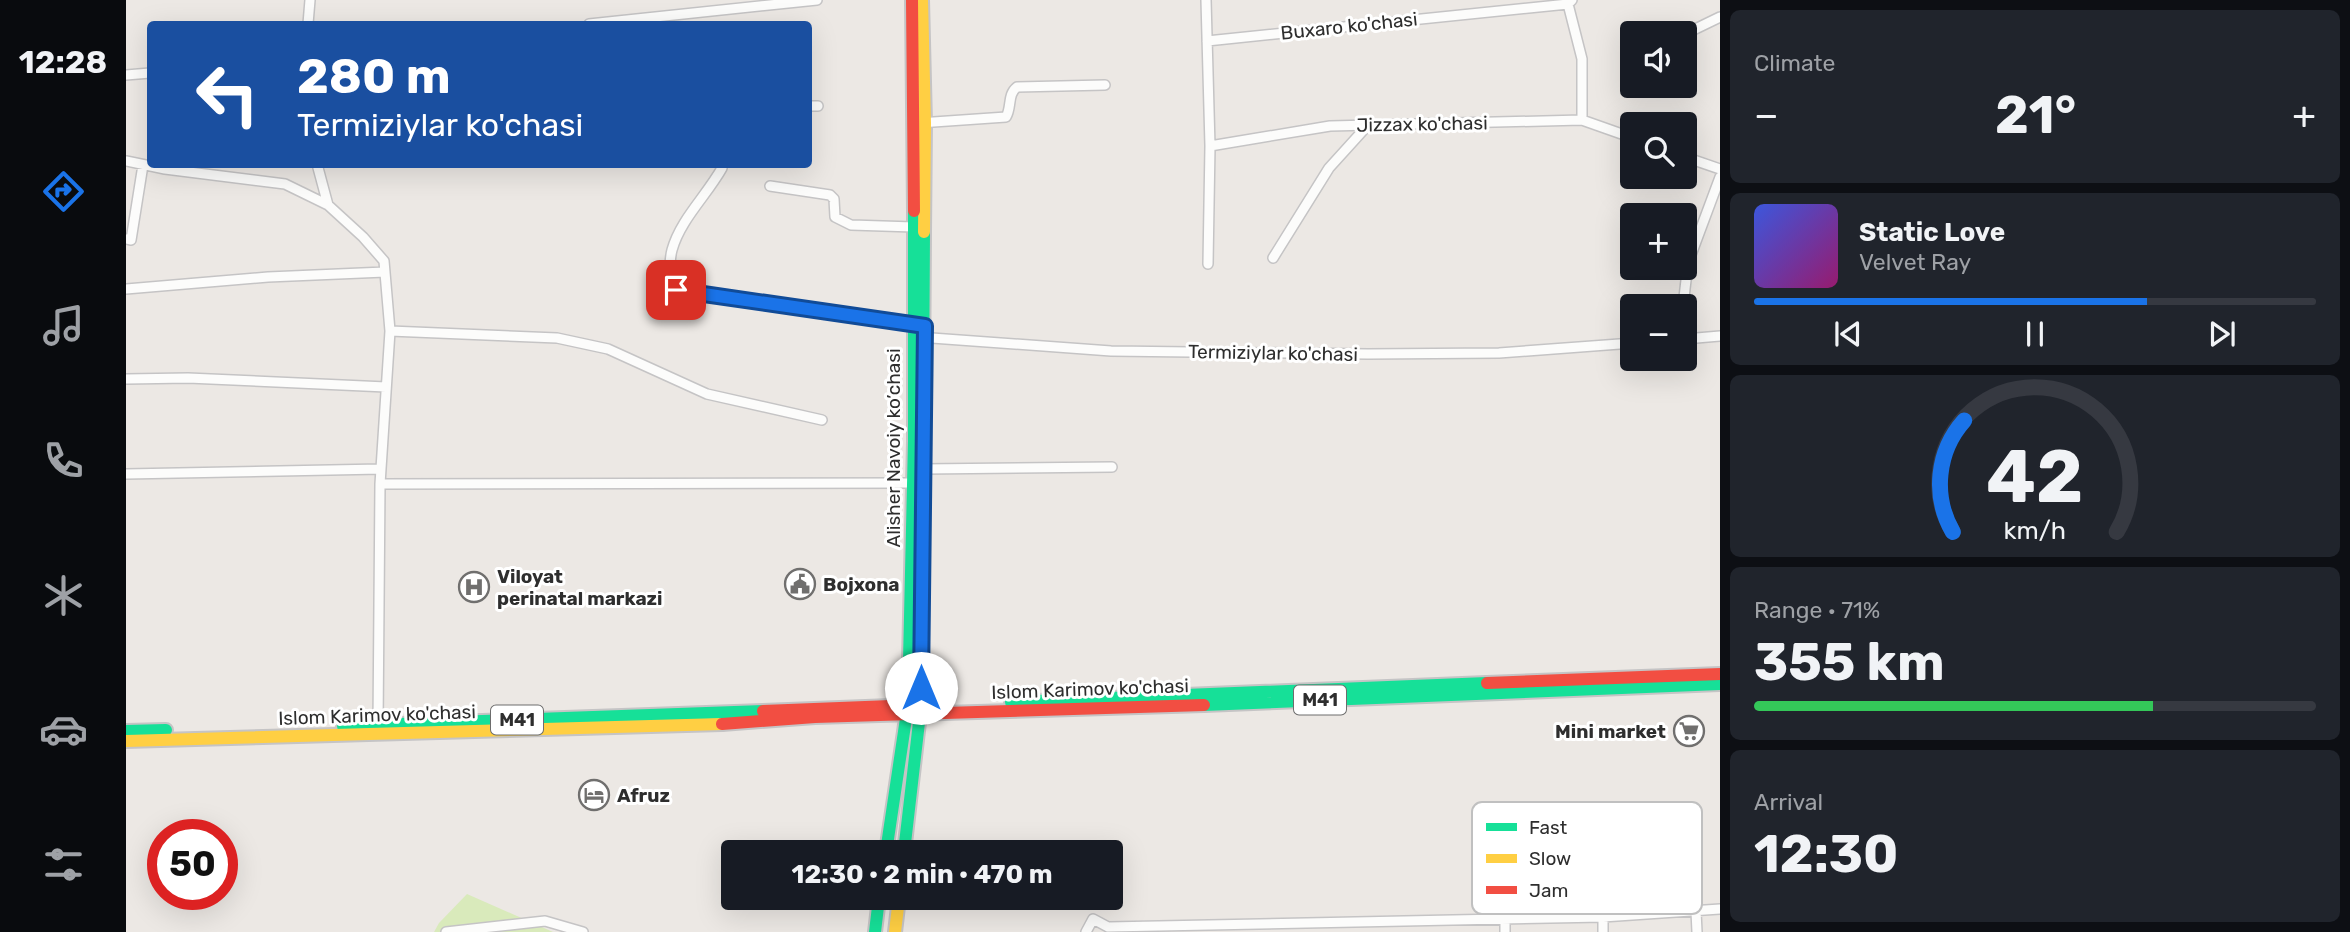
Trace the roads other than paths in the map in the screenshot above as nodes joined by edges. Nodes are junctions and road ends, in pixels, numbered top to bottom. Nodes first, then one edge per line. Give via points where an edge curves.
1 (310, 0) edge
2 (817, 0) edge
3 (912, 0) edge
4 (922, 0) edge
5 (1206, 0) edge
6 (1570, 2) edge
7 (1720, 17) edge
8 (308, 21) edge
9 (618, 21) edge
10 (1697, 28) edge
11 (1207, 41) junction
12 (147, 73) edge
13 (126, 75) edge
14 (1105, 85) dead end
15 (1583, 120) junction
16 (920, 123) junction
17 (1368, 125) junction
18 (1620, 133) edge
19 (1210, 146) junction
20 (1697, 161) edge
21 (126, 162) edge
22 (143, 165) junction
23 (147, 166) edge
24 (165, 168) edge
25 (318, 168) edge
26 (722, 168) dead end
27 (1720, 169) edge
28 (1720, 177) edge
29 (770, 186) dead end
30 (328, 205) junction
31 (914, 228) junction
32 (126, 239) edge
33 (1273, 258) dead end
34 (1208, 264) dead end
35 (385, 272) junction
36 (126, 289) edge
37 (1685, 294) edge
38 (390, 331) junction
39 (919, 331) junction
40 (1720, 336) edge
41 (1697, 338) edge
42 (1620, 344) edge
43 (126, 379) edge
44 (386, 387) junction
45 (822, 420) dead end
46 (1112, 467) dead end
47 (381, 469) junction
48 (126, 474) edge
49 (919, 478) junction
50 (380, 484) junction
51 (1720, 674) edge
52 (1720, 684) edge
53 (914, 710) junction
54 (378, 725) junction
55 (126, 731) edge
56 (126, 741) edge
57 (888, 840) edge
58 (905, 840) edge
59 (1720, 909) edge
60 (878, 910) edge
61 (898, 910) edge
62 (1702, 910) edge
63 (1640, 914) edge
64 (1696, 914) edge
65 (1603, 916) junction
66 (1505, 919) junction
67 (446, 932) edge
68 (583, 932) edge
69 (875, 932) edge
70 (895, 932) edge
71 (1086, 932) edge
72 (1505, 932) edge
73 (1604, 932) edge
74 (1697, 932) edge

1 - 8 street
2 - 9 street
3 - 16 main road, Alisher Navoiy ko’chasi
4 - 16 main road, Alisher Navoiy ko’chasi
5 - 11 street
6 - 11 street, Buxaro ko'chasi
6 - 15 street via 1582,59
7 - 10 street
11 - 19 street
12 - 13 street
14 - 16 street via 1017,87 1006,117
15 - 17 street, Jizzax ko'chasi
15 - 18 street, Jizzax ko'chasi
16 - 31 main road, Alisher Navoiy ko’chasi
16 - 39 main road, Alisher Navoiy ko’chasi
17 - 19 street, Jizzax ko'chasi via 1330,126
17 - 33 street via 1329,168
19 - 34 street
20 - 27 street
21 - 22 street
22 - 23 street
22 - 32 street via 131,240
24 - 30 street via 285,184
25 - 30 street
26 - 39 street, Termiziylar ko'chasi via 672,250 672,288
28 - 37 street via 1688,263
29 - 31 street via 830,195 835,217 851,225
30 - 35 street via 384,261
31 - 39 main road, Alisher Navoiy ko’chasi
35 - 36 street via 268,276
35 - 38 street
38 - 44 street
38 - 45 street via 558,338 608,349 707,394
39 - 42 street, Termiziylar ko'chasi via 1111,351 1499,353
39 - 49 main road, Alisher Navoiy ko’chasi
40 - 41 street
43 - 44 street
44 - 47 street
46 - 49 street
47 - 48 street
47 - 50 street
49 - 50 street
49 - 53 main road, Alisher Navoiy ko’chasi
50 - 54 street
51 - 53 main road, Islom Karimov ko'chasi / M41
52 - 53 main road, Islom Karimov ko'chasi / M41 via 1265,703
53 - 54 main road, Islom Karimov ko'chasi / M41
53 - 56 main road, Islom Karimov ko'chasi / M41 via 738,724
53 - 57 main road, Alisher Navoiy ko’chasi
53 - 58 main road, Alisher Navoiy ko’chasi
54 - 55 main road, Islom Karimov ko'chasi / M41
59 - 62 street
60 - 69 main road
61 - 70 main road
63 - 65 street
64 - 74 street
65 - 66 street
65 - 73 street
66 - 71 street via 1108,927 1093,919
66 - 72 street
67 - 68 street via 545,921

